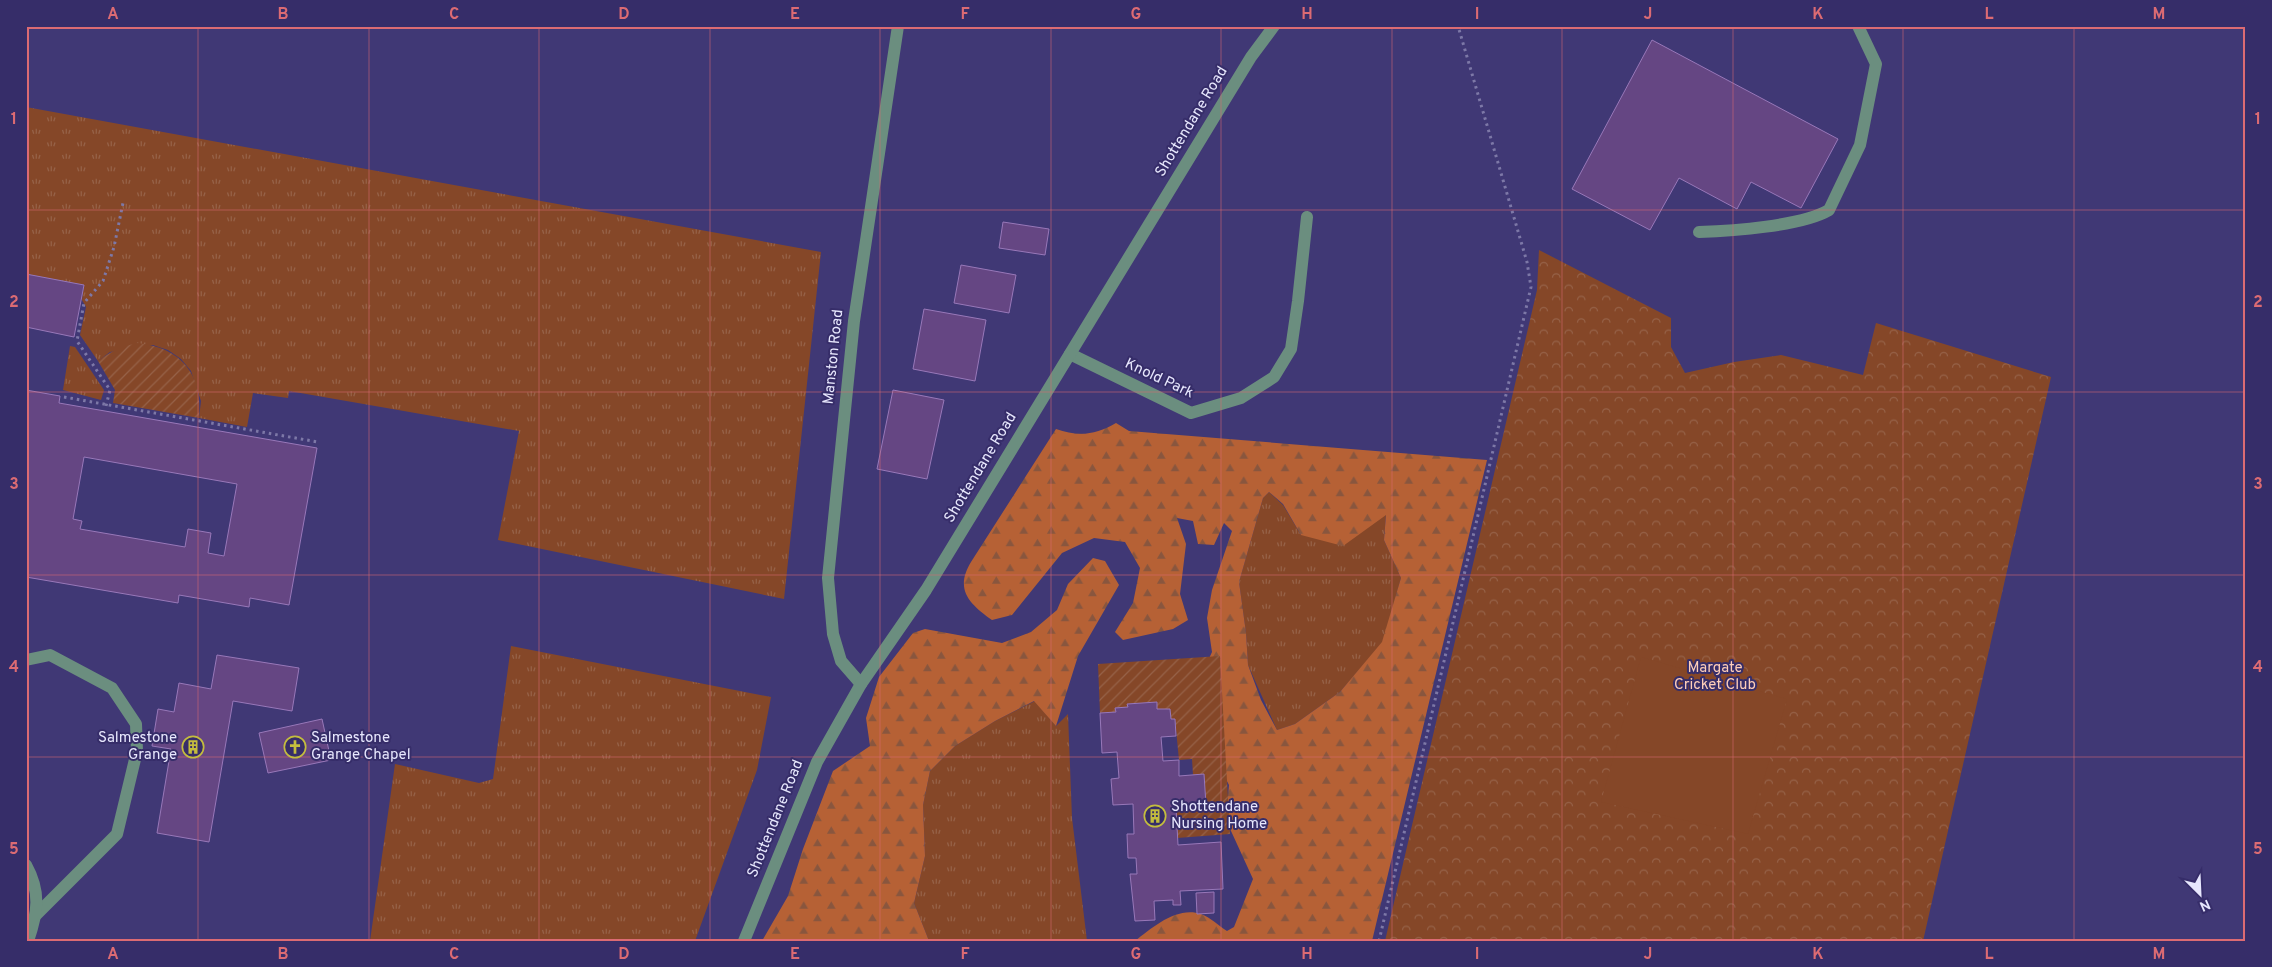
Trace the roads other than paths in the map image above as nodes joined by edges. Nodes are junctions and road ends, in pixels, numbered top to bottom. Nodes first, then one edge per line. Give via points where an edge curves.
1 (898, 26) edge
2 (1274, 26) edge
3 (1858, 26) edge
4 (1307, 217) dead end
5 (1699, 232) dead end
6 (1070, 354) junction
7 (26, 660) edge
8 (861, 684) junction
9 (26, 865) edge
10 (36, 915) junction
11 (28, 941) edge
12 (744, 941) edge

1 - 8 street, Manston Road via 854,321 828,578 833,634 841,661
2 - 6 street, Shottendane Road via 1251,57
3 - 5 street via 1876,64 1860,145 1829,210 1820,216 1797,221
4 - 6 street, Knold Park via 1290,349 1274,377 1241,398 1191,412
6 - 8 street, Shottendane Road via 926,590
7 - 10 street via 50,656 112,688 136,724 137,751 117,834
8 - 12 street, Shottendane Road via 817,762
9 - 10 street via 35,882
10 - 11 street

